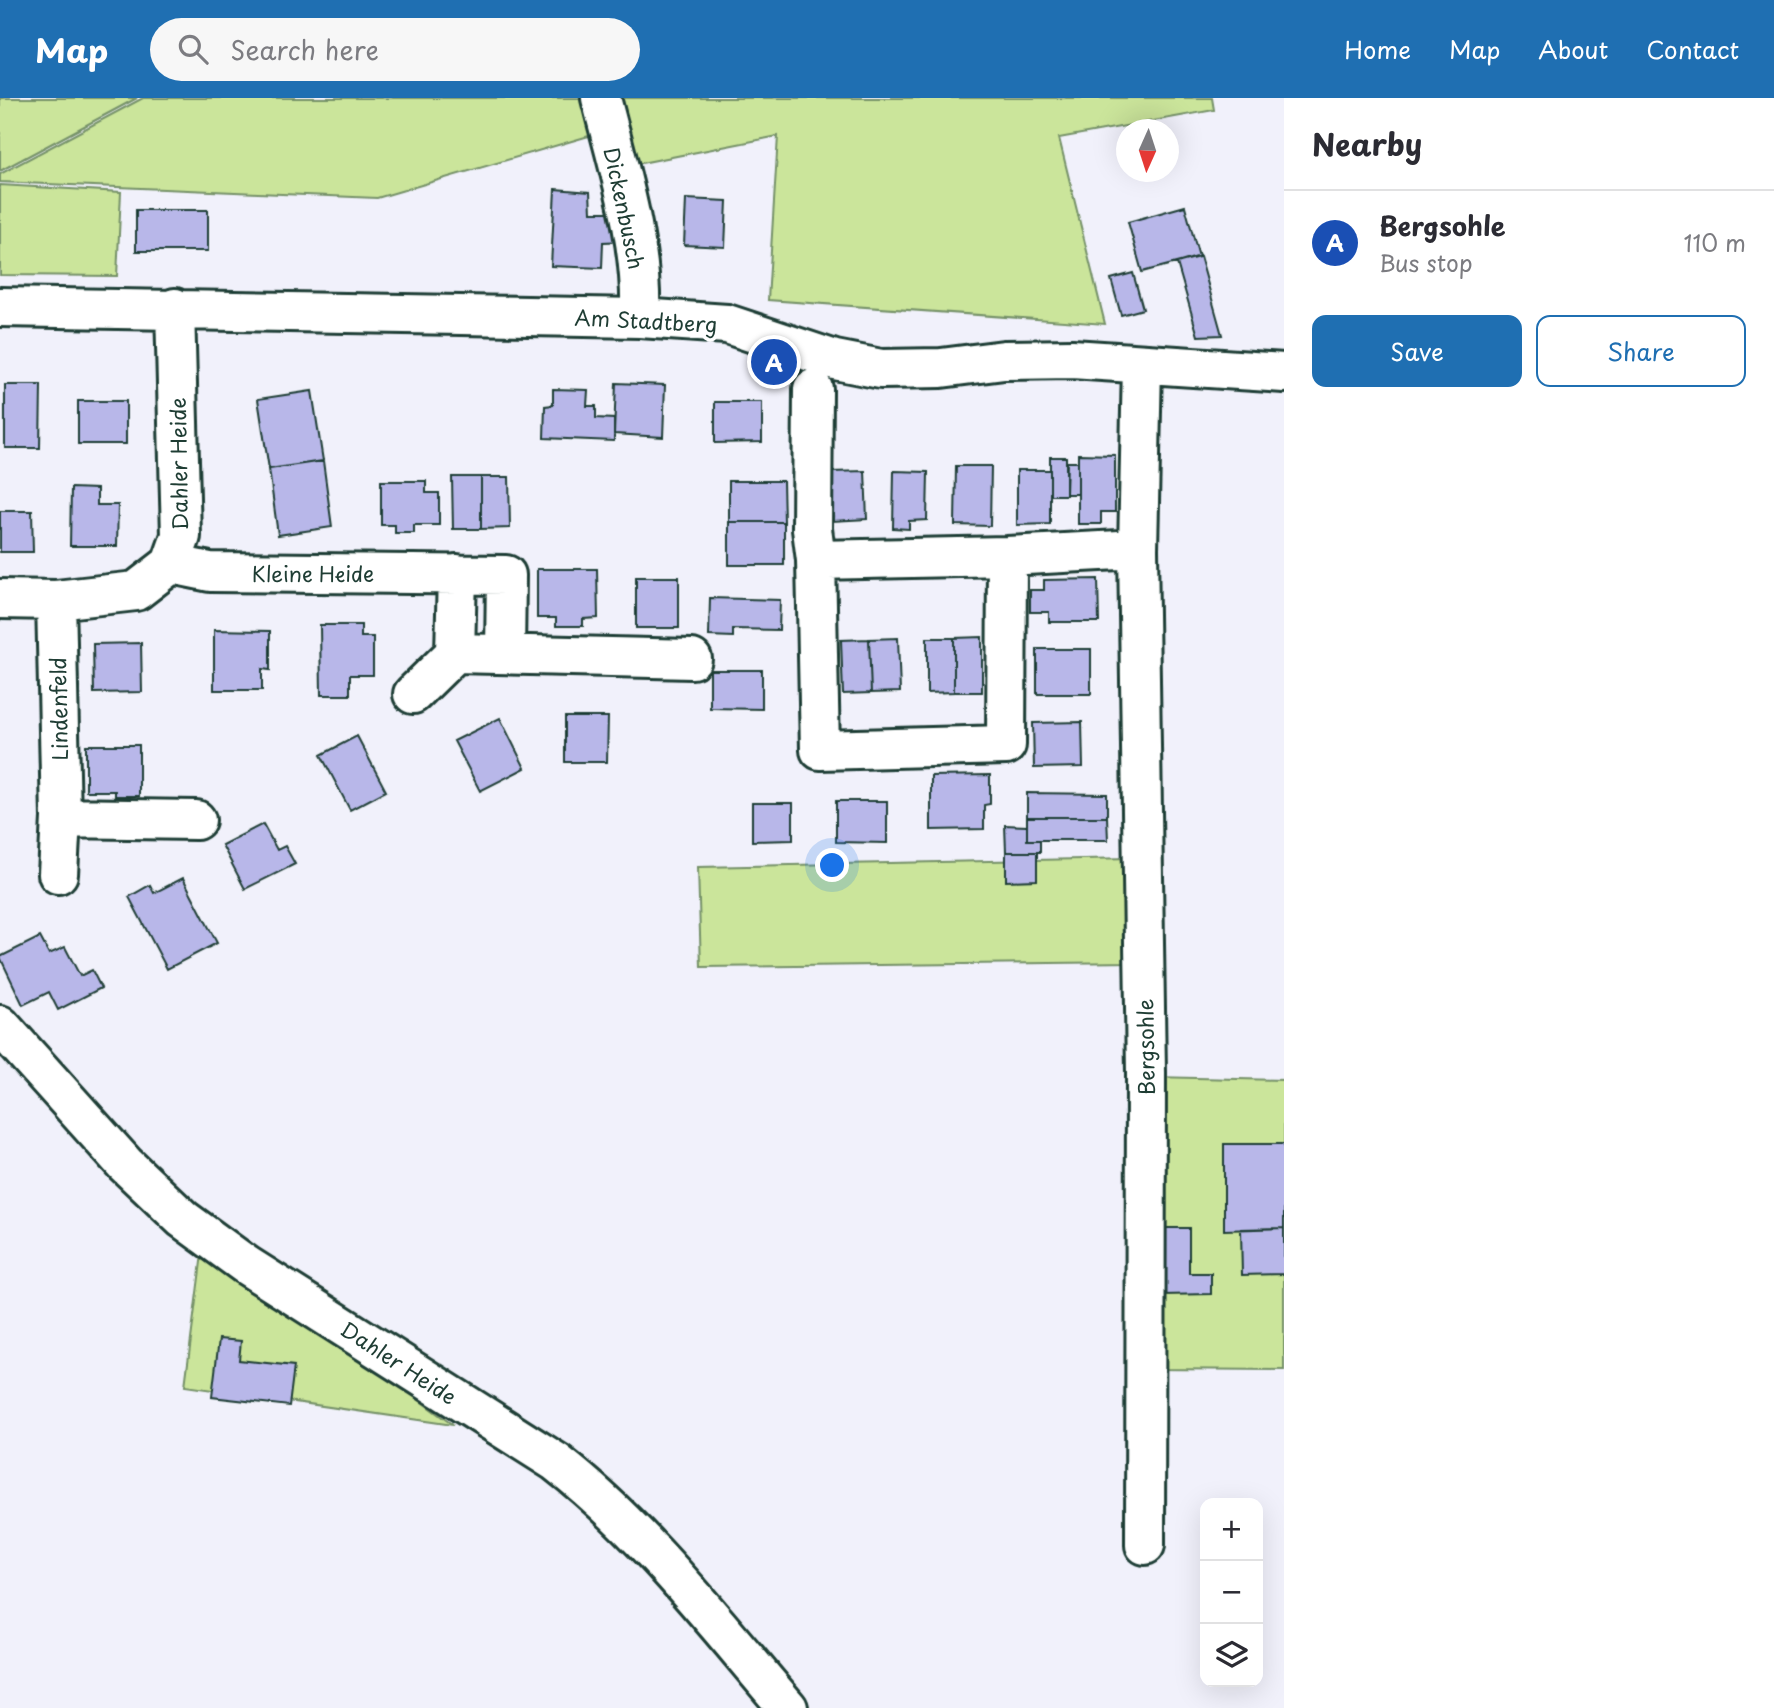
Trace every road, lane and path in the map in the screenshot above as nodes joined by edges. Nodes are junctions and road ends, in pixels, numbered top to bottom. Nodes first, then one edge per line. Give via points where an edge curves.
1 (601, 98) edge
2 (0, 307) edge
3 (175, 308) junction
4 (640, 318) junction
5 (1142, 364) junction
6 (1284, 373) edge
7 (813, 389) dead end
8 (1138, 549) junction
9 (1007, 556) junction
10 (816, 560) junction
11 (171, 564) junction
12 (457, 574) junction
13 (0, 599) edge
14 (56, 600) junction
15 (455, 653) junction
16 (505, 653) junction
17 (692, 659) dead end
18 (413, 694) dead end
19 (61, 818) junction
20 (196, 820) dead end
21 (58, 874) dead end
22 (0, 1025) edge
23 (1145, 1545) dead end
24 (788, 1708) edge

1 - 4 street, Dickenbusch via 631,217
2 - 3 street, Am Stadtberg
3 - 4 street, Am Stadtberg
3 - 11 street, Dahler Heide via 181,536
4 - 5 street, Am Stadtberg via 727,324 835,360 881,369 941,368 1004,359
5 - 6 street, Am Stadtberg
5 - 8 street, Bergsohle
7 - 10 street
8 - 9 street
8 - 23 street, Bergsohle via 1146,1073
9 - 10 street
9 - 10 street via 1006,745 820,750
11 - 12 street, Kleine Heide via 210,572
11 - 14 street via 136,591
12 - 15 street
12 - 16 street, Kleine Heide via 506,575
13 - 14 street
14 - 19 street, Lindenfeld
15 - 16 street
15 - 18 street
16 - 17 street
19 - 20 street
19 - 21 street, Lindenfeld
22 - 24 street, Dahler Heide via 125,1164 183,1219 246,1265 585,1484 656,1555

